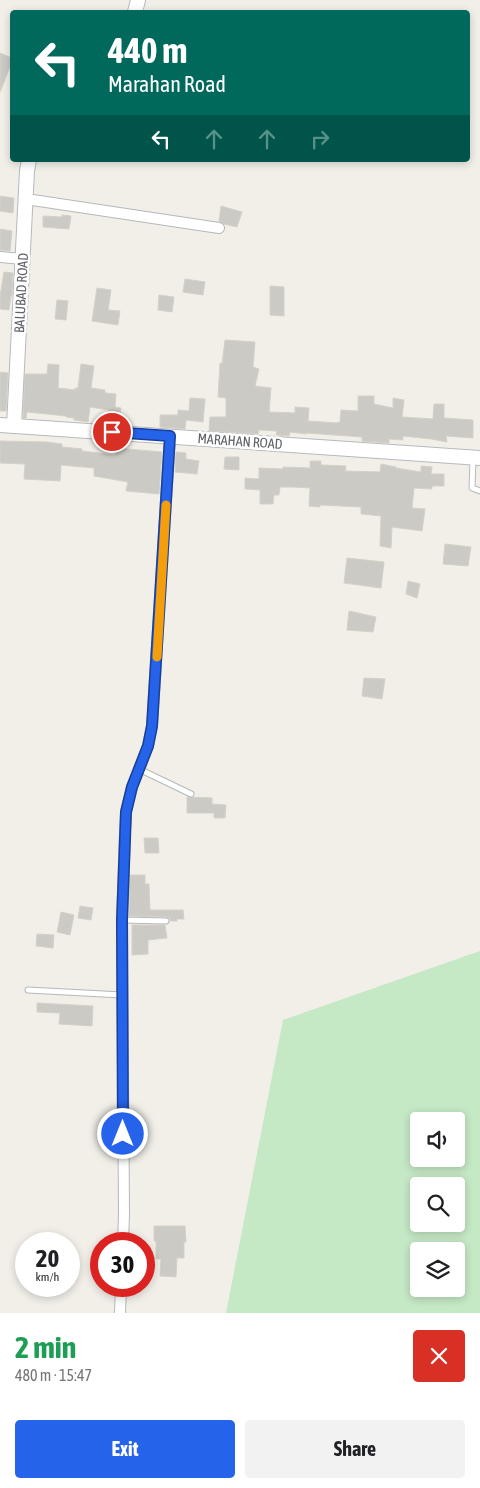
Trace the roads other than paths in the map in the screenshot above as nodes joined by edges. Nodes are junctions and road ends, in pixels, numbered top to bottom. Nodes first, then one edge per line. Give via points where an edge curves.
1 (29, 162) edge
2 (26, 199) junction
3 (219, 228) dead end
4 (0, 257) edge
5 (22, 259) junction
6 (7, 426) edge
7 (170, 436) junction
8 (477, 458) edge
9 (480, 491) edge
10 (139, 769) junction
11 (190, 794) dead end
12 (122, 920) junction
13 (166, 921) dead end
14 (28, 990) dead end
15 (123, 995) junction
16 (123, 1232) edge
17 (121, 1297) edge
18 (120, 1313) edge

1 - 2 main road, BALUBAD ROAD
2 - 3 street
2 - 5 main road, BALUBAD ROAD
4 - 5 street
5 - 6 main road, BALUBAD ROAD
6 - 7 main road, MARAHAN ROAD
7 - 8 main road, MARAHAN ROAD
7 - 10 street via 152,726
8 - 9 lane via 472,488
10 - 11 lane
10 - 12 street via 126,812
12 - 13 lane
12 - 15 street
14 - 15 lane
15 - 16 street
17 - 18 street

